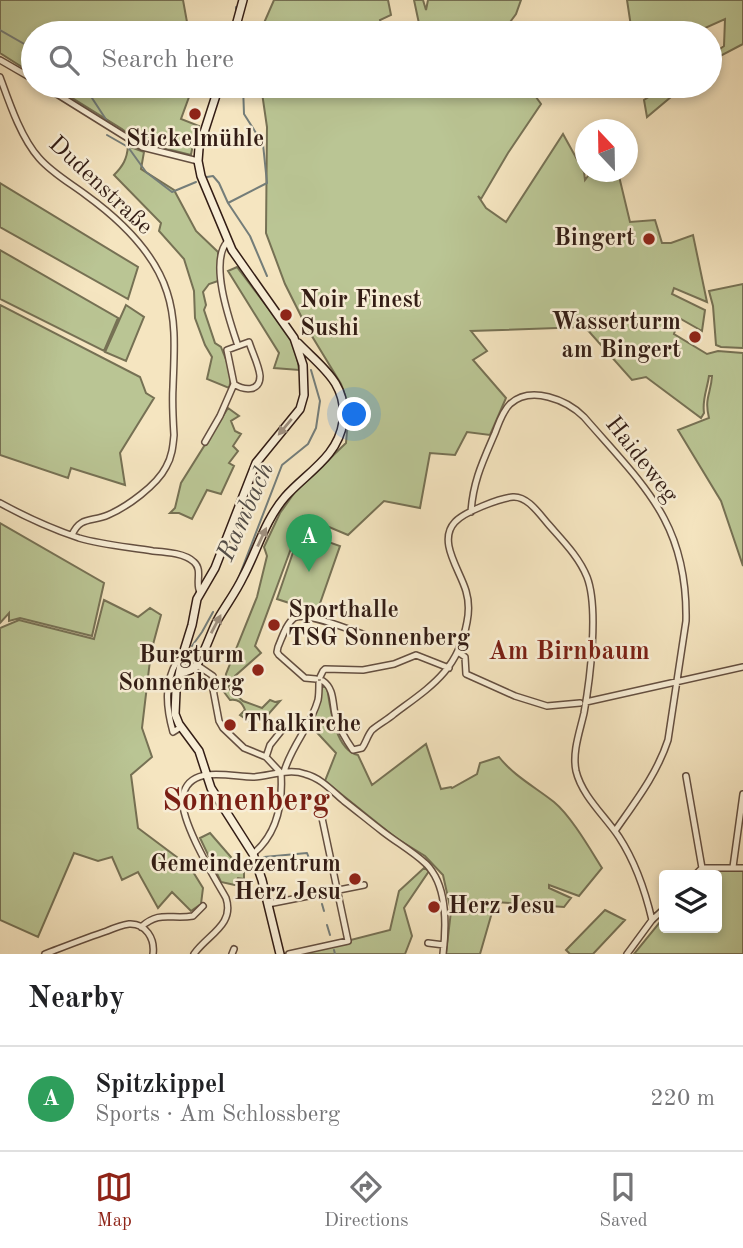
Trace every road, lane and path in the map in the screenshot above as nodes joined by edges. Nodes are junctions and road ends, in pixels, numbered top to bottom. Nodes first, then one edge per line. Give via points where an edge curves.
1 (243, 0) edge
2 (237, 21) edge
3 (1, 63) edge
4 (21, 73) edge
5 (0, 77) edge
6 (63, 98) edge
7 (215, 98) edge
8 (198, 161) junction
9 (227, 242) junction
10 (294, 338) junction
11 (238, 346) junction
12 (314, 359) junction
13 (303, 365) junction
14 (234, 384) junction
15 (205, 442) dead end
16 (0, 503) edge
17 (471, 512) junction
18 (72, 535) junction
19 (200, 592) junction
20 (363, 634) dead end
21 (458, 652) junction
22 (183, 659) junction
23 (197, 665) junction
24 (743, 667) edge
25 (449, 668) junction
26 (181, 673) junction
27 (319, 680) junction
28 (677, 681) junction
29 (583, 703) junction
30 (181, 727) junction
31 (282, 730) dead end
32 (266, 757) junction
33 (283, 773) junction
34 (206, 775) junction
35 (686, 776) dead end
36 (743, 794) edge
37 (322, 818) dead end
38 (615, 831) junction
39 (253, 854) junction
40 (733, 867) junction
41 (702, 868) joint
42 (743, 868) edge
43 (364, 885) dead end
44 (338, 890) junction
45 (268, 904) junction
46 (203, 906) dead end
47 (659, 914) edge
48 (652, 920) junction
49 (141, 927) junction
50 (428, 943) dead end
51 (444, 945) junction
52 (48, 953) edge
53 (153, 954) edge
54 (194, 954) edge
55 (280, 954) edge
56 (289, 954) edge
57 (443, 954) edge
58 (627, 954) edge

1 - 2 main road
3 - 4 street
5 - 18 street, Dudenstraße via 24,136 39,158 105,209 139,244 168,294 174,335 174,435 164,472 131,501 106,516 80,523
6 - 8 street via 136,144
7 - 8 main road
8 - 9 main road
9 - 10 main road
9 - 11 street via 222,250 220,282
10 - 12 main road
10 - 13 main road
11 - 14 street via 227,350
11 - 14 street via 249,342 260,376 249,389
12 - 13 main road
23 -> 12 main road via 271,518 338,441 343,413 340,393 332,376
13 -> 19 main road via 302,406 256,463 215,568
14 - 15 street
16 - 18 street
17 - 21 street via 456,520 448,534 468,602
17 - 28 street, Haideweg via 480,465 513,401 549,397 575,407 648,490 671,530 686,601
17 - 29 street via 505,499 524,499 579,563 592,597 593,625
18 - 19 street via 188,558 197,566
19 - 22 main road
20 - 27 street via 309,617 291,620 278,654 305,678
21 - 25 street
21 - 29 street via 465,657 466,674 515,696 547,706
22 - 26 main road
22 - 30 street via 172,670 167,697 173,732
23 - 26 main road
23 - 32 street via 213,676 223,728 244,748
24 - 28 street
25 - 27 street via 416,655 363,670 325,669
25 - 27 street via 372,731 359,750 353,750 342,732 330,688
26 - 30 main road via 175,710
27 - 33 street via 309,723
28 - 29 street
28 - 38 street, Haideweg via 662,757
29 - 38 street via 575,768 579,781
30 - 34 main road via 199,751
31 - 32 street
32 - 33 street
33 - 34 street
33 - 39 street via 274,830
33 - 51 street via 303,773 323,783 425,863 442,895
34 - 39 main road
34 - 54 street via 187,786 183,803 190,829 226,898 228,911 223,925
35 - 41 street
36 - 40 street
37 - 44 street
38 - 48 street via 635,866
39 - 45 main road
40 - 41 street
40 - 42 street
43 - 44 street
44 - 45 street
44 - 56 street via 348,941
45 - 55 main road
46 - 49 street via 192,916 159,916
47 - 48 street
48 - 58 street
49 - 52 street via 123,925
49 - 53 street via 151,938
50 - 51 street
51 - 57 street

